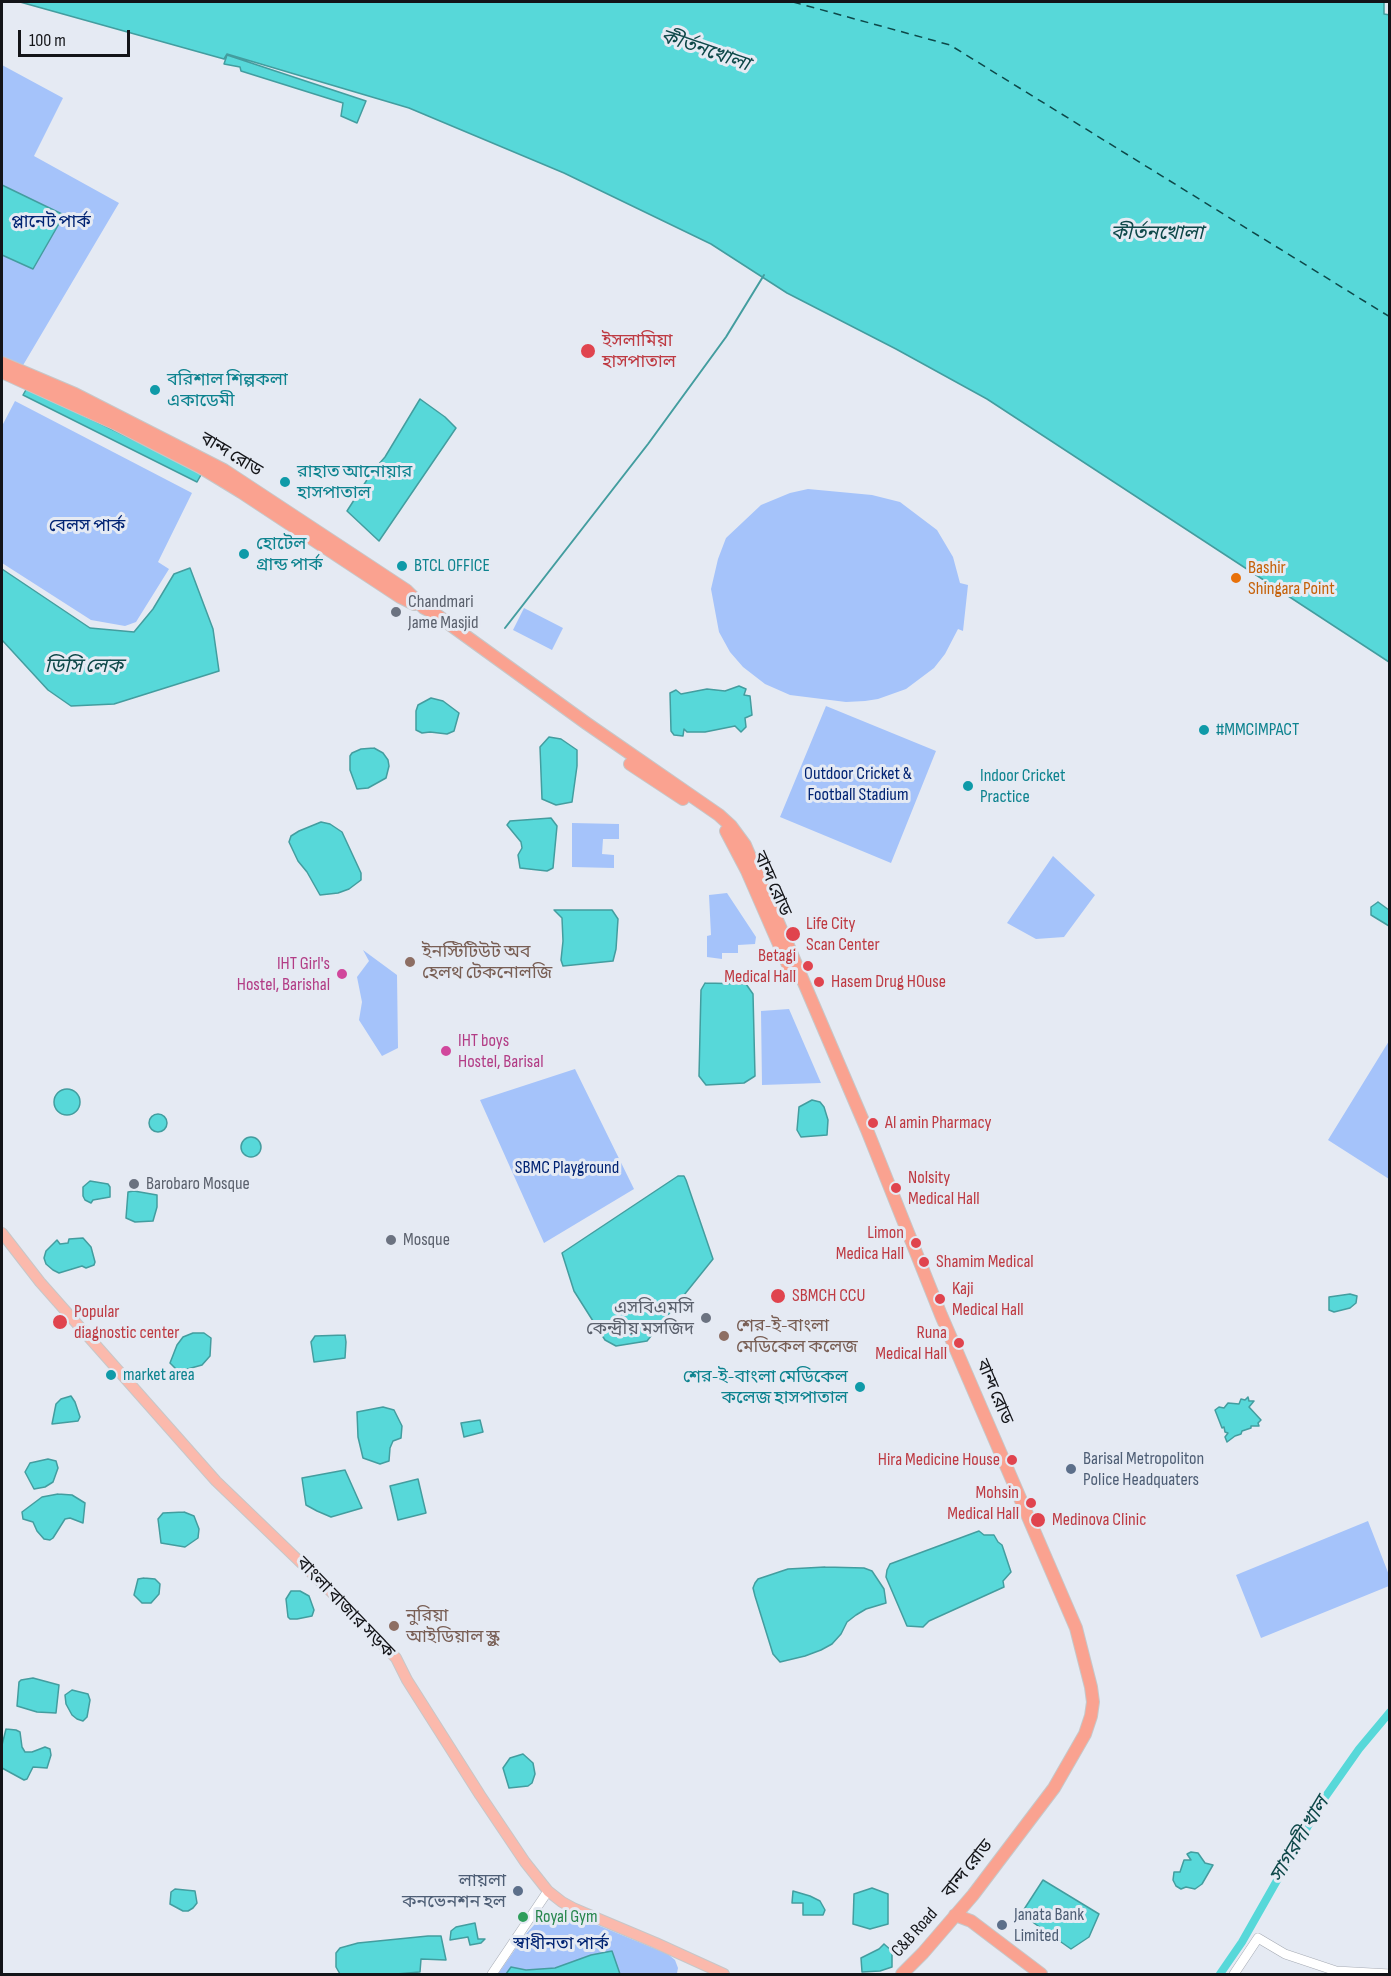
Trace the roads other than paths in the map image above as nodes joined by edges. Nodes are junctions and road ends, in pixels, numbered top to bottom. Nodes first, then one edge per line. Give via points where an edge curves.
1 (2, 363) edge
2 (2, 372) edge
3 (424, 608) junction
4 (2, 1233) edge
5 (548, 1891) junction
6 (955, 1915) junction
7 (492, 1974) edge
8 (724, 1974) edge
9 (902, 1974) edge
10 (1032, 1974) edge
11 (1041, 1974) edge
12 (1234, 1974) edge
13 (1389, 1974) edge

1 - 3 highway, বান্দ রোড via 75,394 224,470 406,590
2 - 3 highway, বান্দ রোড via 200,467 400,597
3 - 6 highway, বান্দ রোড via 431,618 722,827 731,838 891,1204 1069,1631 1085,1694 1085,1717 1049,1784
4 - 5 main road, বাংলা বাজার সড়ক via 40,1282 216,1481 396,1658 480,1795
5 - 7 street
5 - 8 main road, বাংলা বাজার সড়ক via 573,1908
6 - 9 highway, C&B Road
6 - 10 highway
6 - 11 highway via 971,1921
12 - 13 street via 1258,1938 1285,1954 1336,1971

